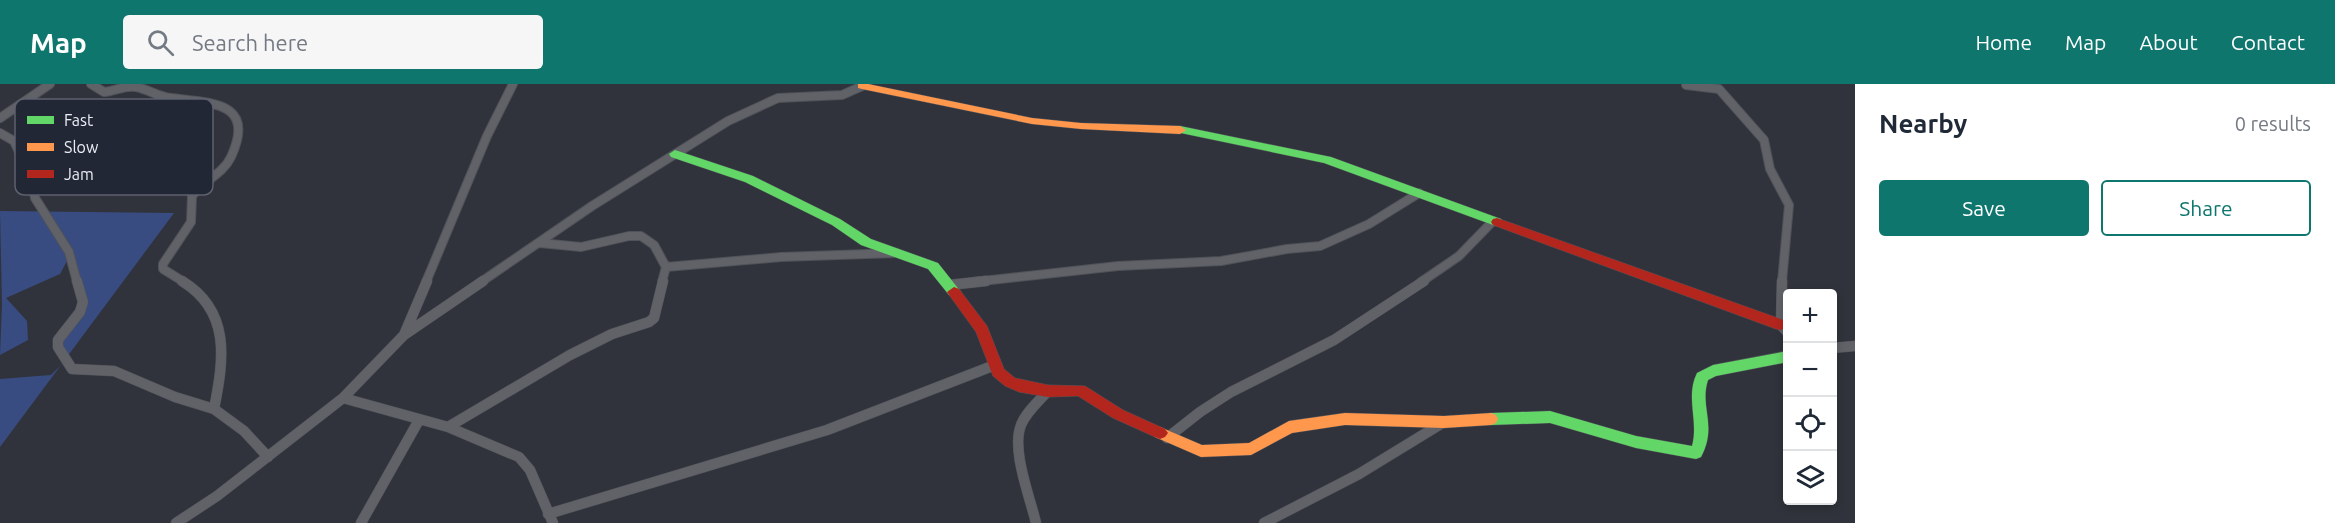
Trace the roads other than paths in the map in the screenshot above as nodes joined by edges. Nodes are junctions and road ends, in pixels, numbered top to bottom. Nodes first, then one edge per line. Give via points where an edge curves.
1 (50, 84) edge
2 (91, 84) edge
3 (513, 84) edge
4 (865, 85) edge
5 (1686, 85) edge
6 (28, 99) edge
7 (200, 99) edge
8 (213, 102) edge
9 (15, 108) edge
10 (0, 118) edge
11 (0, 133) edge
12 (15, 143) edge
13 (675, 154) junction
14 (213, 176) edge
15 (1419, 193) junction
16 (34, 195) edge
17 (192, 195) edge
18 (1492, 221) junction
19 (540, 243) junction
20 (896, 253) junction
21 (666, 267) junction
22 (950, 285) junction
23 (1783, 318) edge
24 (1783, 329) edge
25 (404, 335) junction
26 (1855, 346) edge
27 (1837, 348) edge
28 (1783, 357) edge
29 (995, 365) junction
30 (1048, 391) junction
31 (343, 398) junction
32 (214, 409) junction
33 (419, 420) junction
34 (1444, 422) junction
35 (448, 428) junction
36 (1167, 438) junction
37 (268, 457) junction
38 (550, 518) edge
39 (176, 523) edge
40 (361, 523) edge
41 (1036, 523) edge
42 (1264, 523) edge

1 - 6 street
2 - 7 street via 104,92 137,87 164,97
3 - 25 street via 487,136
4 - 13 street via 842,95 777,99 737,116
4 - 15 street via 1032,121 1187,131 1327,160
5 - 23 street via 1719,89 1766,145 1770,169 1789,206 1781,296
8 - 14 street via 234,113 240,130 234,138 235,150
9 - 10 street
11 - 12 street
13 - 19 street
13 - 20 street via 749,179 836,222 866,242
15 - 18 street
15 - 22 street via 1369,224 1320,246 1221,261 1118,266
16 - 32 street via 69,252 83,302 58,340 58,348 72,369 114,371
17 - 32 street via 190,222 163,269 199,292 217,316 220,360
18 - 24 street
18 - 36 street via 1437,272 1334,339 1231,392
19 - 21 street via 581,247 641,236 654,245
19 - 25 street
20 - 21 street via 746,259
20 - 22 street via 933,266
21 - 35 street via 654,318 649,323 584,346
22 - 29 street via 982,330
25 - 31 street
26 - 27 street
28 - 34 street via 1704,375 1699,385 1703,433 1696,453 1598,432 1556,417
29 - 30 street via 998,372 1019,386
29 - 38 street via 826,430
30 - 36 street via 1080,390
30 - 41 street via 1021,424 1019,436
31 - 33 street
31 - 37 street
32 - 37 street via 244,431
33 - 35 street
33 - 40 street
34 - 36 street via 1345,419 1299,425 1251,449 1201,451
34 - 42 street via 1359,474
35 - 38 street via 519,457 530,470
37 - 39 street

